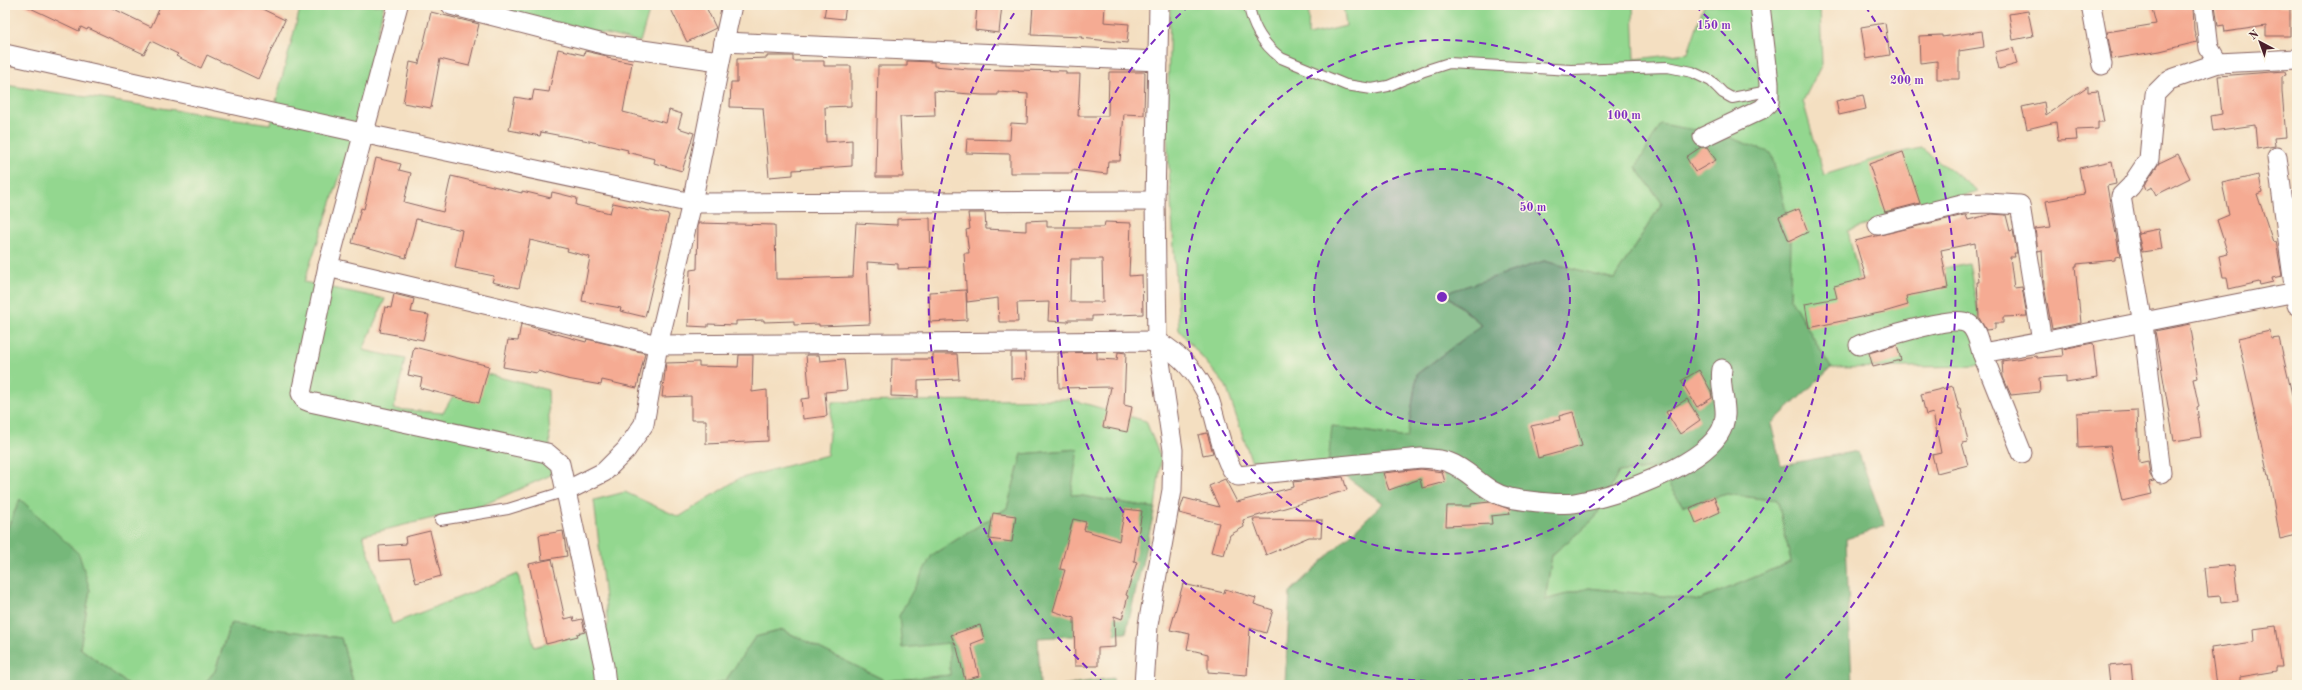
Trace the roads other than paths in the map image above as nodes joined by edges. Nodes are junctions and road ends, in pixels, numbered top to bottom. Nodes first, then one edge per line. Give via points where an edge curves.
1 (398, 5) edge
2 (451, 5) edge
3 (732, 5) edge
4 (1159, 5) edge
5 (1249, 5) edge
6 (1760, 5) edge
7 (2091, 5) edge
8 (2204, 5) edge
9 (724, 42) junction
10 (5, 54) edge
11 (2297, 59) edge
12 (719, 61) junction
13 (1158, 61) junction
14 (2218, 63) junction
15 (2102, 65) dead end
16 (1769, 87) junction
17 (362, 134) junction
18 (1703, 138) dead end
19 (2277, 157) dead end
20 (1155, 201) junction
21 (692, 203) junction
22 (1878, 225) dead end
23 (328, 266) junction
24 (2296, 299) edge
25 (2143, 324) junction
26 (1157, 341) junction
27 (2042, 342) junction
28 (1859, 344) dead end
29 (658, 345) junction
30 (1982, 353) junction
31 (1722, 369) dead end
32 (2022, 453) dead end
33 (2161, 473) dead end
34 (566, 491) junction
35 (440, 520) dead end
36 (606, 685) edge
37 (1144, 685) edge

1 - 17 street
2 - 12 street via 608,45
3 - 9 street
4 - 13 street
5 - 16 lane via 1256,28 1274,53 1358,88 1388,86 1449,64 1572,70 1668,67 1692,72 1711,81 1722,93 1732,98 1763,92
6 - 16 street
7 - 15 street
8 - 14 street via 2209,48
9 - 12 street
9 - 13 street
10 - 17 street
11 - 14 street
12 - 21 street
13 - 20 street
14 - 25 street via 2169,80 2155,94 2149,159 2121,196
16 - 18 street via 1767,106
17 - 21 street
17 - 23 street
19 - 24 street
20 - 21 street
20 - 26 street
21 - 29 street
22 - 27 street via 1962,204 2020,205
23 - 29 street
23 - 34 street via 301,393 305,400 547,453 560,464
24 - 25 street
25 - 27 street
25 - 33 street
26 - 29 street
26 - 31 street via 1184,360 1200,380 1210,401 1230,465 1238,476 1421,458 1448,462 1490,491 1511,498 1572,504 1632,489 1702,453 1719,433 1727,411 1720,382
26 - 37 street via 1173,450 1172,490 1148,625
27 - 30 street
28 - 30 street via 1948,321 1967,322 1973,328
29 - 34 street via 644,424 626,450 604,472
30 - 32 street
34 - 35 lane via 508,509
34 - 36 street

